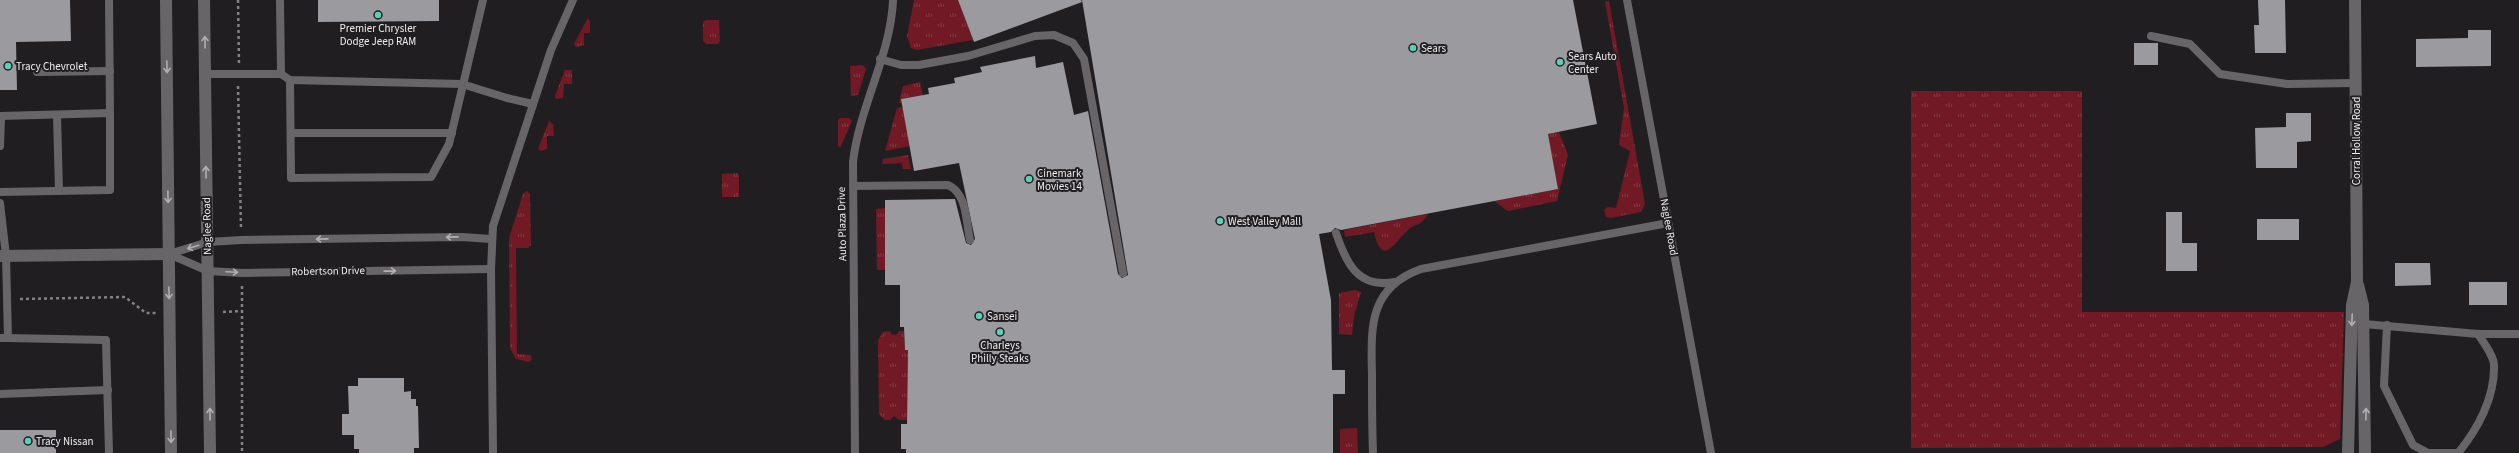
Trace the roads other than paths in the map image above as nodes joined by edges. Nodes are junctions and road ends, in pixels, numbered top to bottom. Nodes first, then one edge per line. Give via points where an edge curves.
1 (109, 0) edge
2 (166, 0) edge
3 (204, 0) edge
4 (280, 0) edge
5 (483, 0) edge
6 (573, 0) edge
7 (893, 0) edge
8 (1627, 0) edge
9 (2355, 0) edge
10 (2151, 36) dead end
11 (880, 59) junction
12 (110, 71) junction
13 (37, 72) dead end
14 (205, 74) junction
15 (281, 74) junction
16 (290, 80) junction
17 (2356, 83) junction
18 (462, 84) junction
19 (533, 104) junction
20 (110, 113) junction
21 (57, 115) junction
22 (0, 116) edge
23 (291, 133) junction
24 (452, 133) junction
25 (0, 146) edge
26 (852, 186) junction
27 (59, 191) junction
28 (0, 192) edge
29 (0, 203) edge
30 (1668, 223) junction
31 (1336, 233) dead end
32 (491, 239) junction
33 (970, 240) dead end
34 (208, 242) junction
35 (169, 254) junction
36 (3, 256) edge
37 (491, 270) junction
38 (208, 271) junction
39 (1123, 273) dead end
40 (1395, 282) junction
41 (2357, 282) junction
42 (2364, 324) junction
43 (2387, 325) junction
44 (2478, 334) junction
45 (2519, 334) edge
46 (4, 338) edge
47 (108, 390) junction
48 (0, 394) edge
49 (109, 453) edge
50 (171, 453) edge
51 (210, 453) edge
52 (493, 453) edge
53 (855, 453) edge
54 (1373, 453) edge
55 (1711, 453) edge
56 (2348, 453) edge
57 (2365, 453) edge

1 - 12 lane
2 -> 35 main road
14 -> 3 main road, Naglee Road
4 - 15 lane
5 - 18 lane
6 - 19 lane via 551,50
7 - 11 lane, Auto Plaza Drive
8 - 30 lane, Naglee Road
9 - 17 main road, Corral Hollow Road
10 - 17 lane via 2190,44 2220,74 2287,84
11 - 26 lane, Auto Plaza Drive via 854,153
11 - 39 lane via 900,66 919,66 968,56 1035,36 1054,35 1073,43 1084,58
12 - 13 lane
12 - 20 lane
14 - 15 lane
34 -> 14 main road, Naglee Road
15 - 16 lane
16 - 18 lane
16 - 23 lane
17 - 41 main road, Corral Hollow Road
18 - 19 lane
18 - 24 lane
19 - 32 lane
20 - 21 lane
20 - 27 lane via 110,190
21 - 22 lane
21 - 27 lane
22 - 25 lane
23 - 24 lane
23 - 24 lane via 291,178 431,177 449,144
26 - 33 lane via 948,185 954,188 962,200
26 - 53 lane, Auto Plaza Drive
27 - 28 lane
29 - 36 lane
30 - 40 lane via 1421,269 1406,274
30 - 55 lane, Naglee Road
31 - 40 lane via 1344,257 1354,271 1369,281 1382,285
32 -> 34 lane, Robertson Drive via 462,237
32 - 37 lane
34 -> 35 lane, Robertson Drive
34 - 38 main road, Naglee Road
35 - 36 main road, Robertson Drive
35 - 38 lane, Robertson Drive
35 -> 50 main road
36 - 46 lane via 7,299
38 -> 37 lane, Robertson Drive
37 - 52 lane
51 -> 38 main road, Naglee Road
40 - 54 lane via 1378,304 1372,328
41 - 42 main road, Corral Hollow Road via 2363,305
41 -> 56 main road, Corral Hollow Road via 2352,305
42 - 43 lane
57 -> 42 main road, Corral Hollow Road
43 - 44 lane
43 - 44 lane via 2384,386 2413,445 2428,453 2458,453 2472,436 2488,401 2494,363
44 - 45 lane
46 - 47 lane via 106,340
47 - 48 lane
47 - 49 lane

